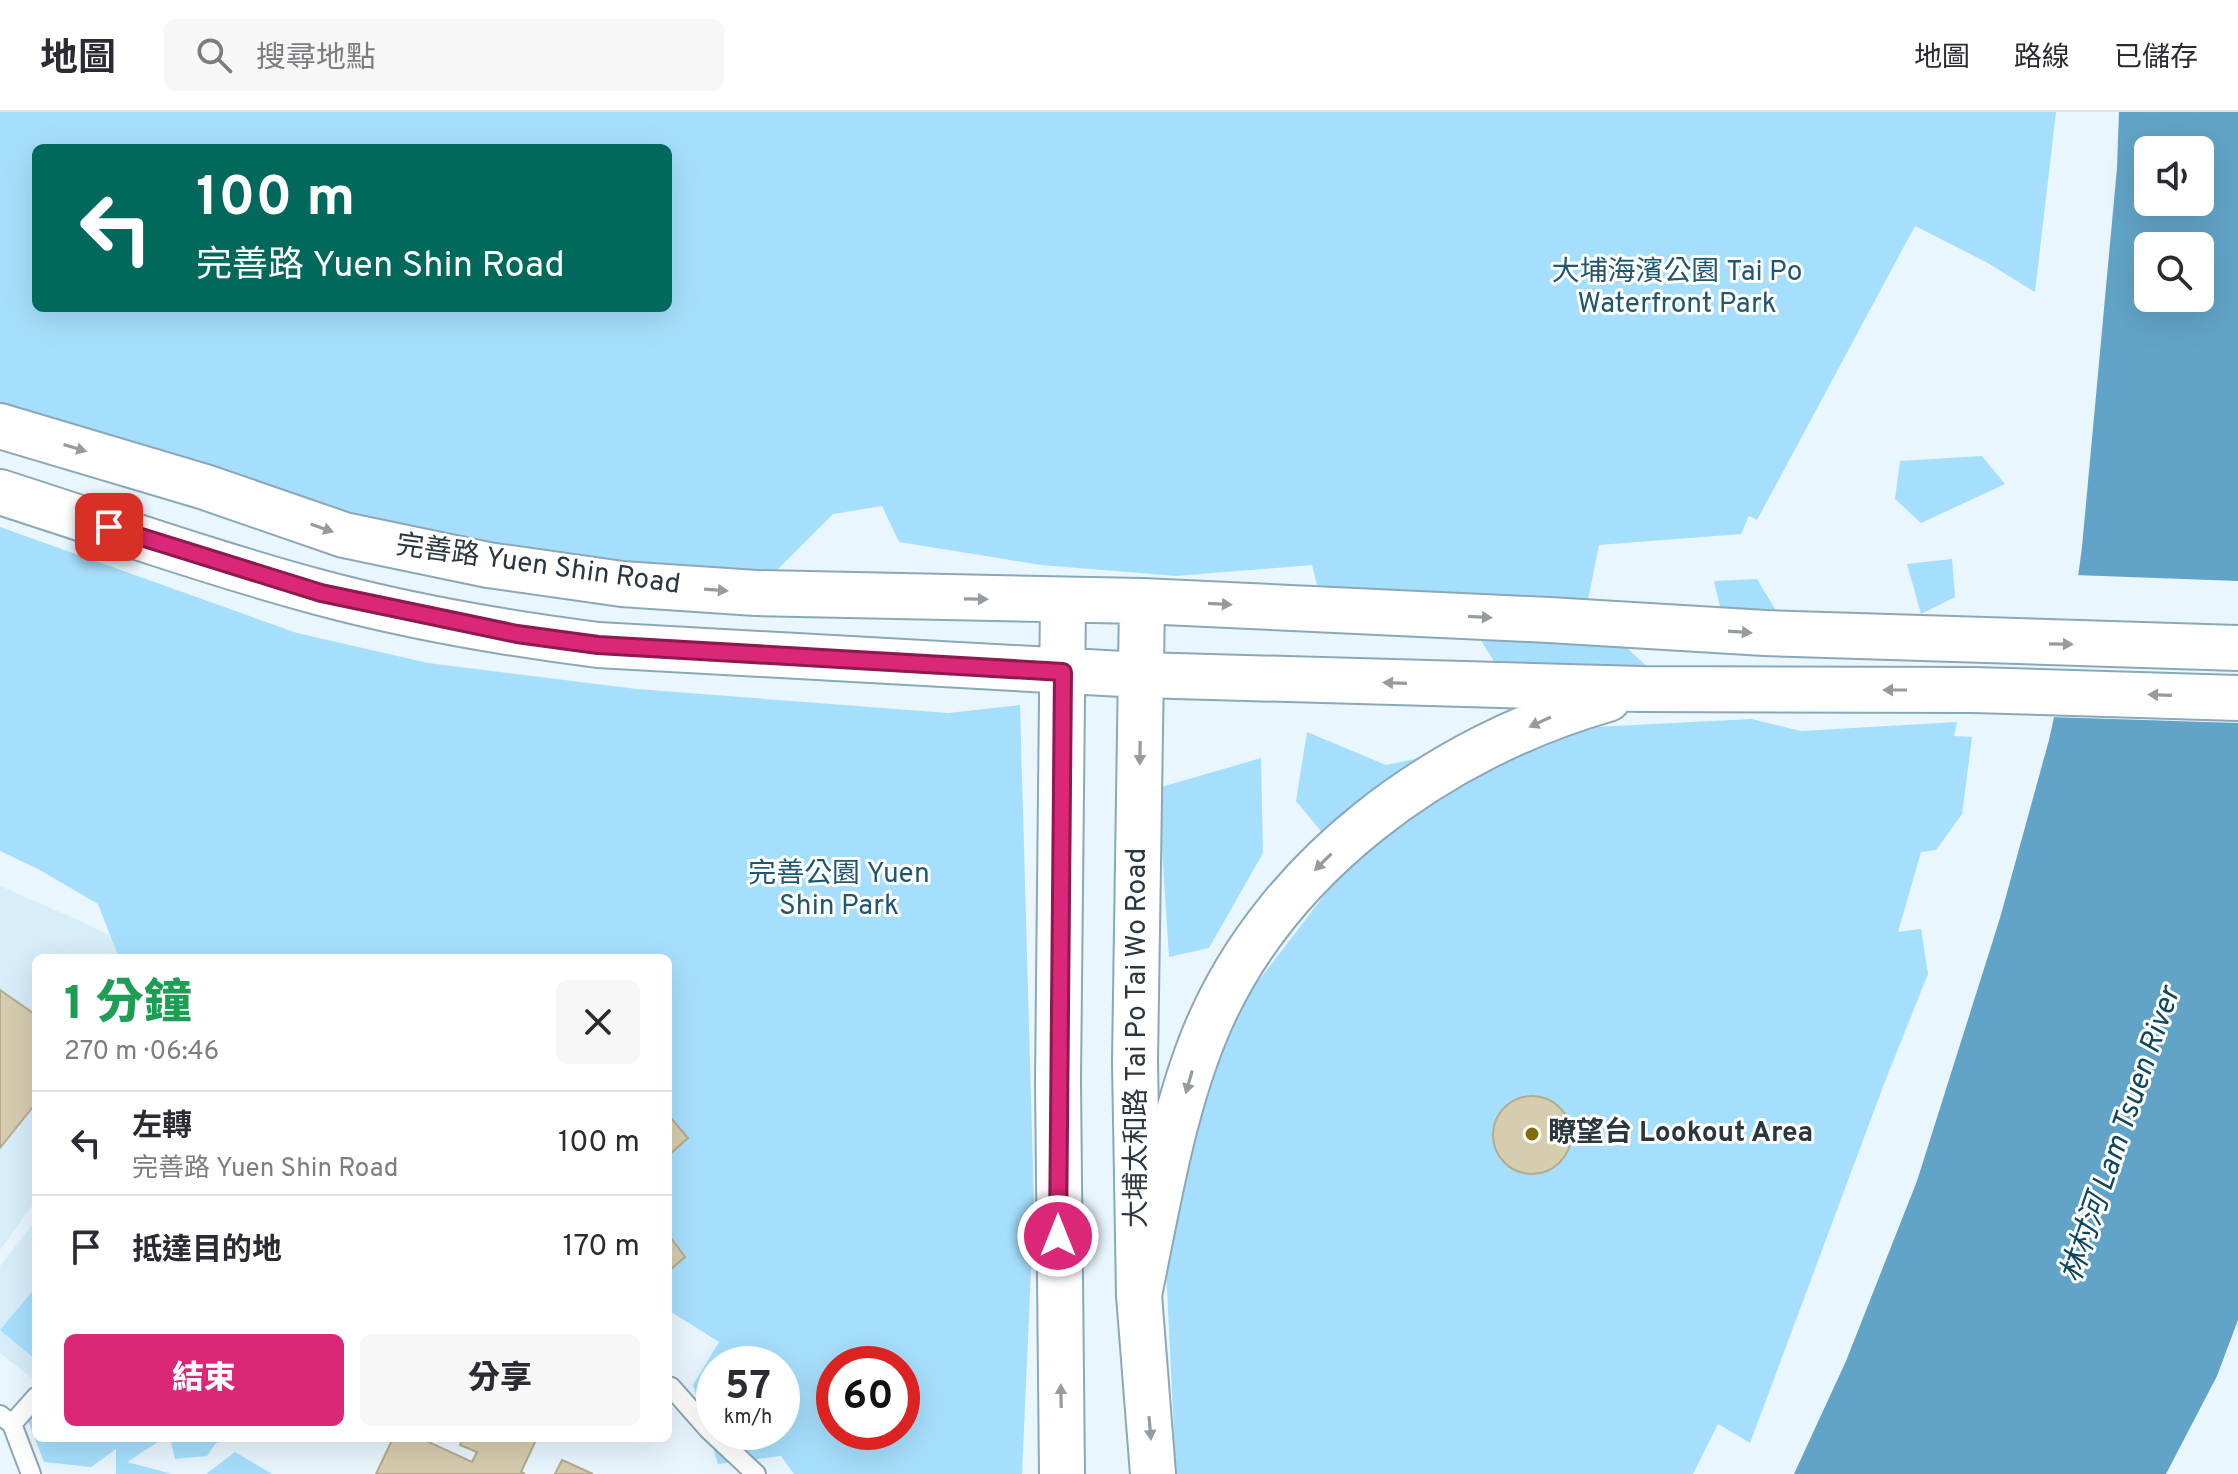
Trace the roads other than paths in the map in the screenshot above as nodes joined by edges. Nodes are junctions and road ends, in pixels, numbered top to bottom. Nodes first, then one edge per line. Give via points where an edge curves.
1 (0, 426) edge
2 (0, 492) edge
3 (1063, 601) junction
4 (1142, 601) junction
5 (2238, 648) edge
6 (1063, 672) junction
7 (1141, 675) junction
8 (1641, 689) junction
9 (2238, 698) edge
10 (1139, 1295) junction
11 (672, 1388) edge
12 (32, 1400) edge
13 (6, 1419) edge
14 (31, 1474) edge
15 (756, 1474) edge
16 (1062, 1474) edge
17 (1153, 1474) edge

1 -> 3 main road, 完善路 Yuen Shin Road via 344,535 488,565 622,584 756,593
2 - 6 main road via 321,593 517,634 598,645
3 - 4 main road, 完善路 Yuen Shin Road
3 - 6 main road
4 -> 5 main road, 完善路 Yuen Shin Road via 1765,633
4 - 7 main road, 大埔太和路 Tai Po Tai Wo Road
6 - 7 main road
16 -> 6 main road via 1058,1081
8 -> 7 main road
7 -> 10 main road, 大埔太和路 Tai Po Tai Wo Road via 1135,1061
9 -> 8 main road via 1973,690
8 -> 10 main road via 1563,712 1431,778 1369,822 1291,897 1260,935 1207,1031 1161,1187
10 -> 17 main road, 大埔太和路 Tai Po Tai Wo Road
11 - 15 lane
12 - 13 lane
13 - 14 lane

